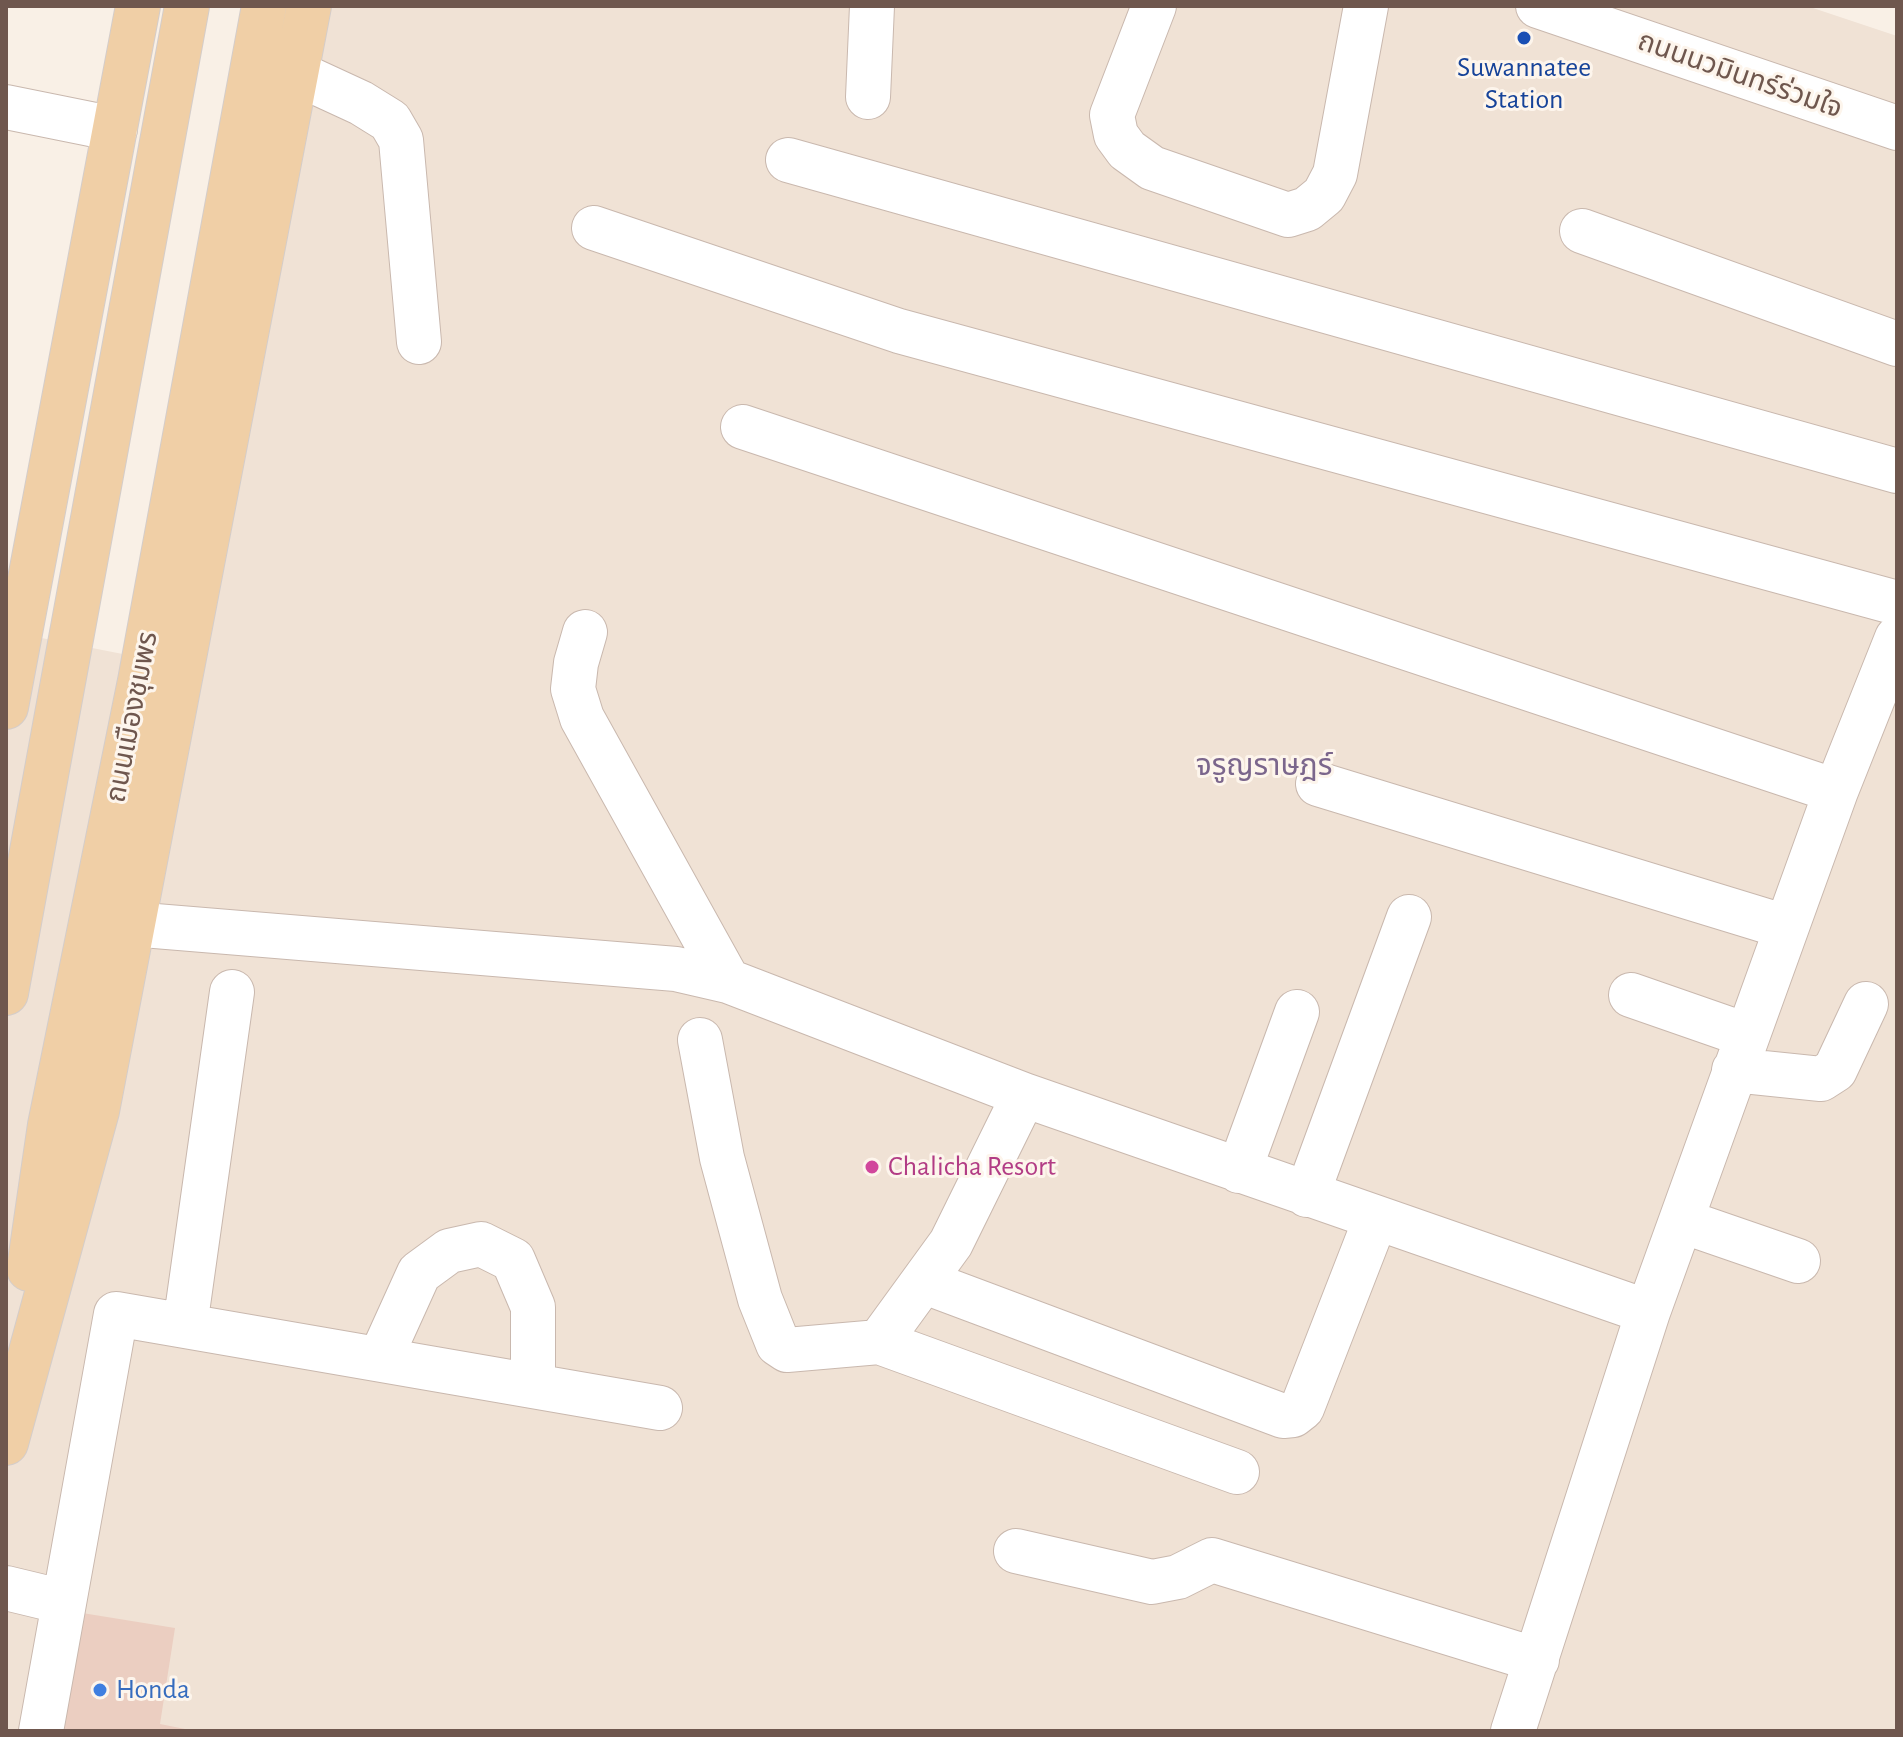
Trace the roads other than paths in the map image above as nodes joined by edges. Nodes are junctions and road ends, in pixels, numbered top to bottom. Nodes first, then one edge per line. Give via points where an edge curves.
1 (138, 6) edge
2 (187, 6) edge
3 (264, 6) edge
4 (309, 6) edge
5 (872, 6) edge
6 (1154, 6) edge
7 (1366, 6) edge
8 (1538, 6) edge
9 (296, 73) junction
10 (868, 97) dead end
11 (6, 107) edge
12 (1897, 128) edge
13 (115, 129) junction
14 (788, 160) dead end
15 (594, 228) dead end
16 (1582, 231) dead end
17 (419, 342) dead end
18 (1897, 344) edge
19 (743, 427) dead end
20 (1897, 471) edge
21 (1897, 603) edge
22 (585, 632) dead end
23 (1897, 638) edge
24 (6, 707) edge
25 (1318, 784) dead end
26 (1836, 791) junction
27 (1409, 917) dead end
28 (131, 924) junction
29 (1786, 927) junction
30 (728, 981) junction
31 (232, 992) dead end
32 (6, 993) edge
33 (1631, 995) dead end
34 (1866, 1004) dead end
35 (1297, 1012) dead end
36 (700, 1040) dead end
37 (1740, 1052) junction
38 (1024, 1095) junction
39 (1239, 1171) junction
40 (1307, 1195) junction
41 (1376, 1218) junction
42 (1682, 1221) junction
43 (1798, 1261) dead end
44 (925, 1282) junction
45 (1648, 1312) junction
46 (185, 1326) junction
47 (879, 1342) junction
48 (380, 1359) junction
49 (533, 1386) junction
50 (660, 1408) dead end
51 (6, 1430) edge
52 (6, 1443) edge
53 (1237, 1472) dead end
54 (1016, 1551) dead end
55 (6, 1588) edge
56 (64, 1602) junction
57 (1537, 1660) junction
58 (41, 1731) edge
59 (1513, 1731) edge

1 - 13 main road
2 - 32 main road
3 - 51 main road, ถนนเมืองชุมพร via 140,681 50,1125
4 - 9 main road
5 - 10 street
6 - 7 street via 1112,115 1116,135 1152,168 1288,215 1324,195 1335,174
8 - 12 street, ถนนนวมินทร์ร่วมใจ
9 - 17 street via 390,121 401,140
9 - 28 main road
11 - 13 street
13 - 24 main road
14 - 20 street
15 - 21 street via 899,331
16 - 18 street
19 - 26 street
22 - 30 street via 573,689 582,718
23 - 26 street
25 - 29 street
26 - 29 street
27 - 40 street
28 - 30 street via 676,969
28 - 52 main road via 97,1111
29 - 37 street
30 - 38 street
31 - 46 street
33 - 37 street
34 - 37 street via 1835,1070 1821,1079
35 - 39 street
36 - 47 street via 722,1158 760,1299 778,1344 787,1350
37 - 42 street
38 - 39 street
38 - 44 street via 951,1243
39 - 40 street
40 - 41 street
41 - 44 street via 1302,1408 1293,1415 1283,1416
41 - 45 street
42 - 43 street
42 - 45 street
44 - 47 street
45 - 57 street
46 - 48 street
46 - 56 street via 116,1314
47 - 53 street
48 - 49 street
48 - 49 street via 419,1273 449,1251 481,1244 513,1260 533,1307
49 - 50 street
54 - 57 street via 1152,1582 1178,1577 1212,1560
55 - 56 street
56 - 58 street
57 - 59 street

